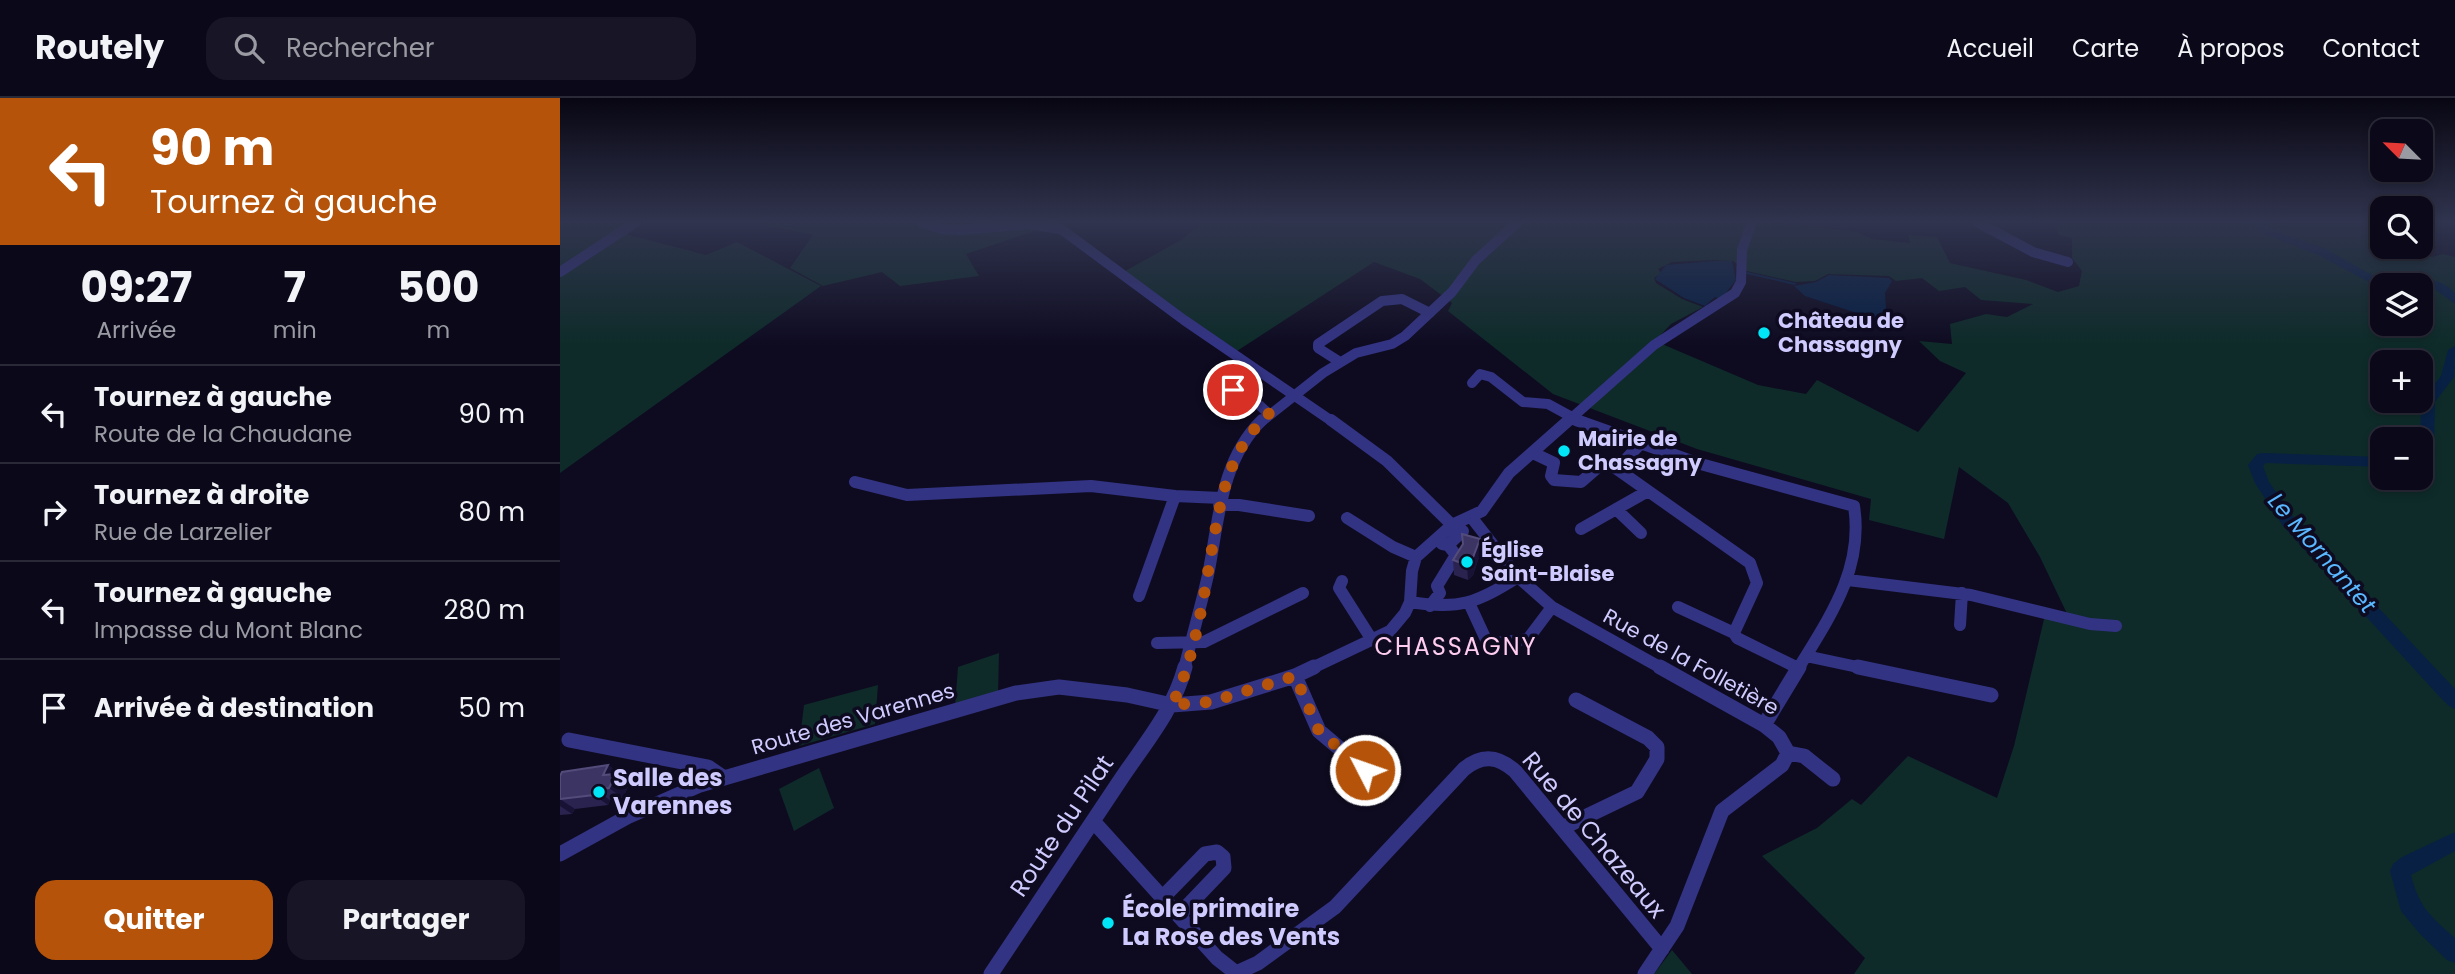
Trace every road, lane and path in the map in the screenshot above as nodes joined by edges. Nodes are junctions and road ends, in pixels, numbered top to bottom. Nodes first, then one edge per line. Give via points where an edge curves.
1 (1106, 263) edge
2 (1474, 263) edge
3 (1741, 263) edge
4 (1452, 292) joint
5 (1430, 313) junction
6 (1340, 362) junction
7 (1472, 383) dead end
8 (1233, 390) dead end
9 (1296, 395) junction
10 (1269, 414) junction
11 (1572, 419) junction
12 (1641, 443) junction
13 (1533, 453) junction
14 (1617, 469) junction
15 (855, 482) dead end
16 (1648, 491) junction
17 (1175, 496) junction
18 (1220, 502) junction
19 (1616, 509) junction
20 (1309, 516) dead end
21 (1347, 518) dead end
22 (1472, 518) junction
23 (1458, 528) junction
24 (1581, 529) dead end
25 (1641, 533) dead end
26 (1431, 541) junction
27 (1448, 545) junction
28 (1416, 557) junction
29 (1518, 577) junction
30 (1848, 580) junction
31 (1342, 581) dead end
32 (1303, 593) dead end
33 (1962, 593) junction
34 (1139, 596) dead end
35 (1410, 602) junction
36 (1470, 604) junction
37 (1430, 606) junction
38 (1552, 607) junction
39 (1678, 607) dead end
40 (1960, 625) dead end
41 (2116, 626) dead end
42 (1734, 633) junction
43 (1372, 640) junction
44 (1157, 643) dead end
45 (1192, 643) junction
46 (1802, 662) junction
47 (1295, 676) junction
48 (1991, 695) dead end
49 (1576, 700) dead end
50 (1172, 705) junction
51 (1764, 725) junction
52 (569, 740) dead end
53 (1788, 753) junction
54 (1365, 770) dead end
55 (724, 778) junction
56 (1833, 779) dead end
57 (1093, 821) junction
58 (1562, 828) junction
59 (560, 854) edge
60 (1164, 896) junction
61 (1180, 914) junction
62 (1662, 949) junction
63 (991, 974) edge
64 (1645, 974) edge

1 - 9 street
2 - 4 street
3 - 11 street via 1737,290 1672,331
4 - 5 street, Route du Pilat
5 - 6 street, Route du Pilat via 1399,341
5 - 6 street via 1402,299 1382,301 1318,344
6 - 9 street, Route du Pilat
7 - 11 street via 1480,374 1491,377 1522,402 1548,404
8 - 10 street
9 - 10 street, Route du Pilat
9 - 23 street via 1398,470
10 - 18 street, Route du Pilat via 1240,446
11 - 12 street
11 - 13 street
12 - 14 street
12 - 30 street via 1854,506
13 - 14 street via 1554,463 1554,480 1581,482 1604,462
13 - 22 street via 1506,476
14 - 16 street
15 - 17 street via 907,495 1091,486
16 - 19 street
16 - 42 street via 1750,563 1757,583
17 - 18 street
17 - 34 street
18 - 20 street
18 - 45 street, Route du Pilat
19 - 24 street
19 - 25 street
21 - 28 street
22 - 23 street
22 - 29 street, Rue de la Folletière
23 - 26 street
23 - 27 street
26 - 27 street
26 - 28 street
27 - 37 street via 1456,555
28 - 35 street
29 - 36 street
29 - 38 street, Rue de la Folletière
30 - 33 street
30 - 46 street
31 - 43 street via 1342,597
32 - 45 street via 1204,642
33 - 40 street
33 - 41 street
35 - 37 street
35 - 43 street, Route des Varennes via 1398,623
36 - 37 street via 1452,609
36 - 38 street via 1488,644 1531,640
38 - 51 street, Rue de la Folletière
39 - 42 street
42 - 46 street
43 - 47 street, Route des Varennes
44 - 45 street
45 - 50 street, Route du Pilat
46 - 48 street
46 - 51 street
47 - 50 street, Route des Varennes via 1210,702
47 - 54 street via 1319,731
49 - 58 street via 1648,738 1657,747 1657,758 1637,792
50 - 55 street, Route des Varennes via 1099,691 1043,688
50 - 57 street, Route du Pilat
51 - 53 street, Rue de la Folletière via 1779,737
52 - 55 street via 708,767
53 - 56 street, Rue de la Folletière via 1804,756
53 - 62 street via 1782,765 1722,811 1678,926
55 - 59 street, Route des Varennes via 640,811
57 - 60 street, Rue de Chazeaux
57 - 63 street, Route du Pilat
58 - 61 street, Rue de Chazeaux via 1508,764 1493,757 1479,758 1335,907 1245,971 1228,970
58 - 62 street, Rue de Chazeaux
60 - 61 street, Rue de Chazeaux
60 - 61 street via 1205,854 1217,852 1223,858 1224,868
62 - 64 street

